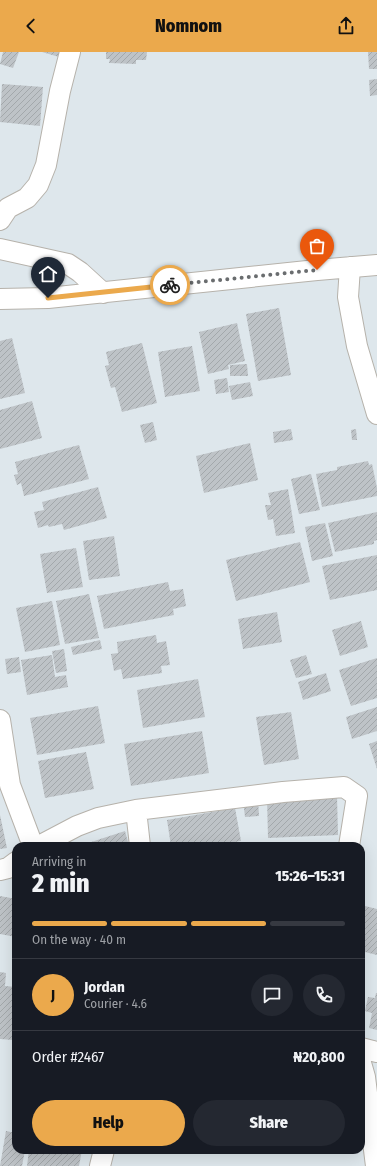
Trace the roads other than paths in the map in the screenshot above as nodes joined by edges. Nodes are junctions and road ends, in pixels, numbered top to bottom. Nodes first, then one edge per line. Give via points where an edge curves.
1 (70, 52) edge
2 (0, 220) edge
3 (0, 248) edge
4 (377, 265) edge
5 (350, 267) junction
6 (103, 293) junction
7 (0, 299) edge
8 (377, 414) edge
9 (0, 720) edge
10 (136, 810) junction
11 (31, 842) edge
12 (47, 842) edge
13 (140, 842) edge
14 (350, 842) edge
15 (12, 865) edge
16 (0, 870) edge
17 (365, 1049) edge
18 (377, 1052) edge
19 (365, 1077) edge
20 (103, 1154) edge
21 (100, 1166) edge
22 (376, 1166) edge

1 - 2 street via 46,165 38,185 27,198 8,208
3 - 6 street via 68,264
4 - 5 street
5 - 6 street
5 - 8 street via 348,297 357,346
6 - 7 street
9 - 11 street via 10,785
10 - 12 street via 98,818
10 - 13 street
10 - 14 street via 344,787 357,796
15 - 16 street
17 - 18 street
19 - 22 street
20 - 21 street

